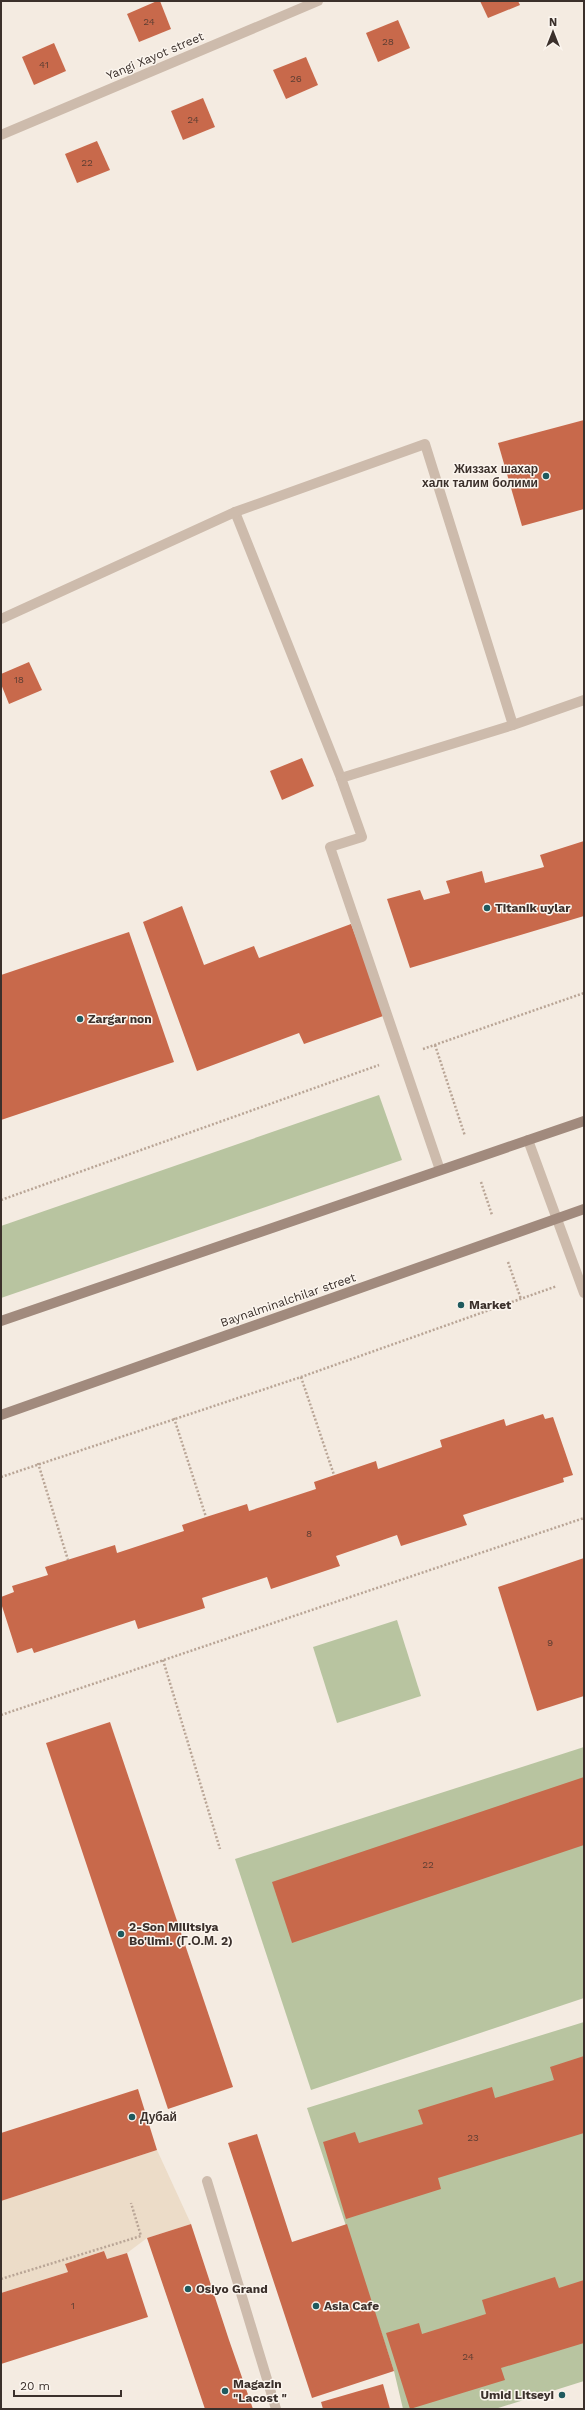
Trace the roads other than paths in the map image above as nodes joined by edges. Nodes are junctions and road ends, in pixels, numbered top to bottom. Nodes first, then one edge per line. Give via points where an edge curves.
1 (318, 1) edge
2 (1, 135) edge
3 (235, 512) junction
4 (1, 619) edge
5 (584, 700) edge
6 (513, 725) junction
7 (341, 778) junction
8 (584, 1121) edge
9 (528, 1140) junction
10 (440, 1170) junction
11 (584, 1209) edge
12 (558, 1218) junction
13 (584, 1293) edge
14 (1, 1321) edge
15 (1, 1415) edge
16 (208, 2181) dead end
17 (276, 2409) edge

1 - 2 street, Yangi Xayot street
3 - 4 street
3 - 6 street via 425,444
3 - 7 street
5 - 6 street
6 - 7 street
7 - 10 street via 362,837 330,847
8 - 9 main road
9 - 10 main road
9 - 12 street
10 - 14 main road
11 - 12 main road, Baynalminalchilar street
12 - 13 street
12 - 15 main road, Baynalminalchilar street
16 - 17 street

